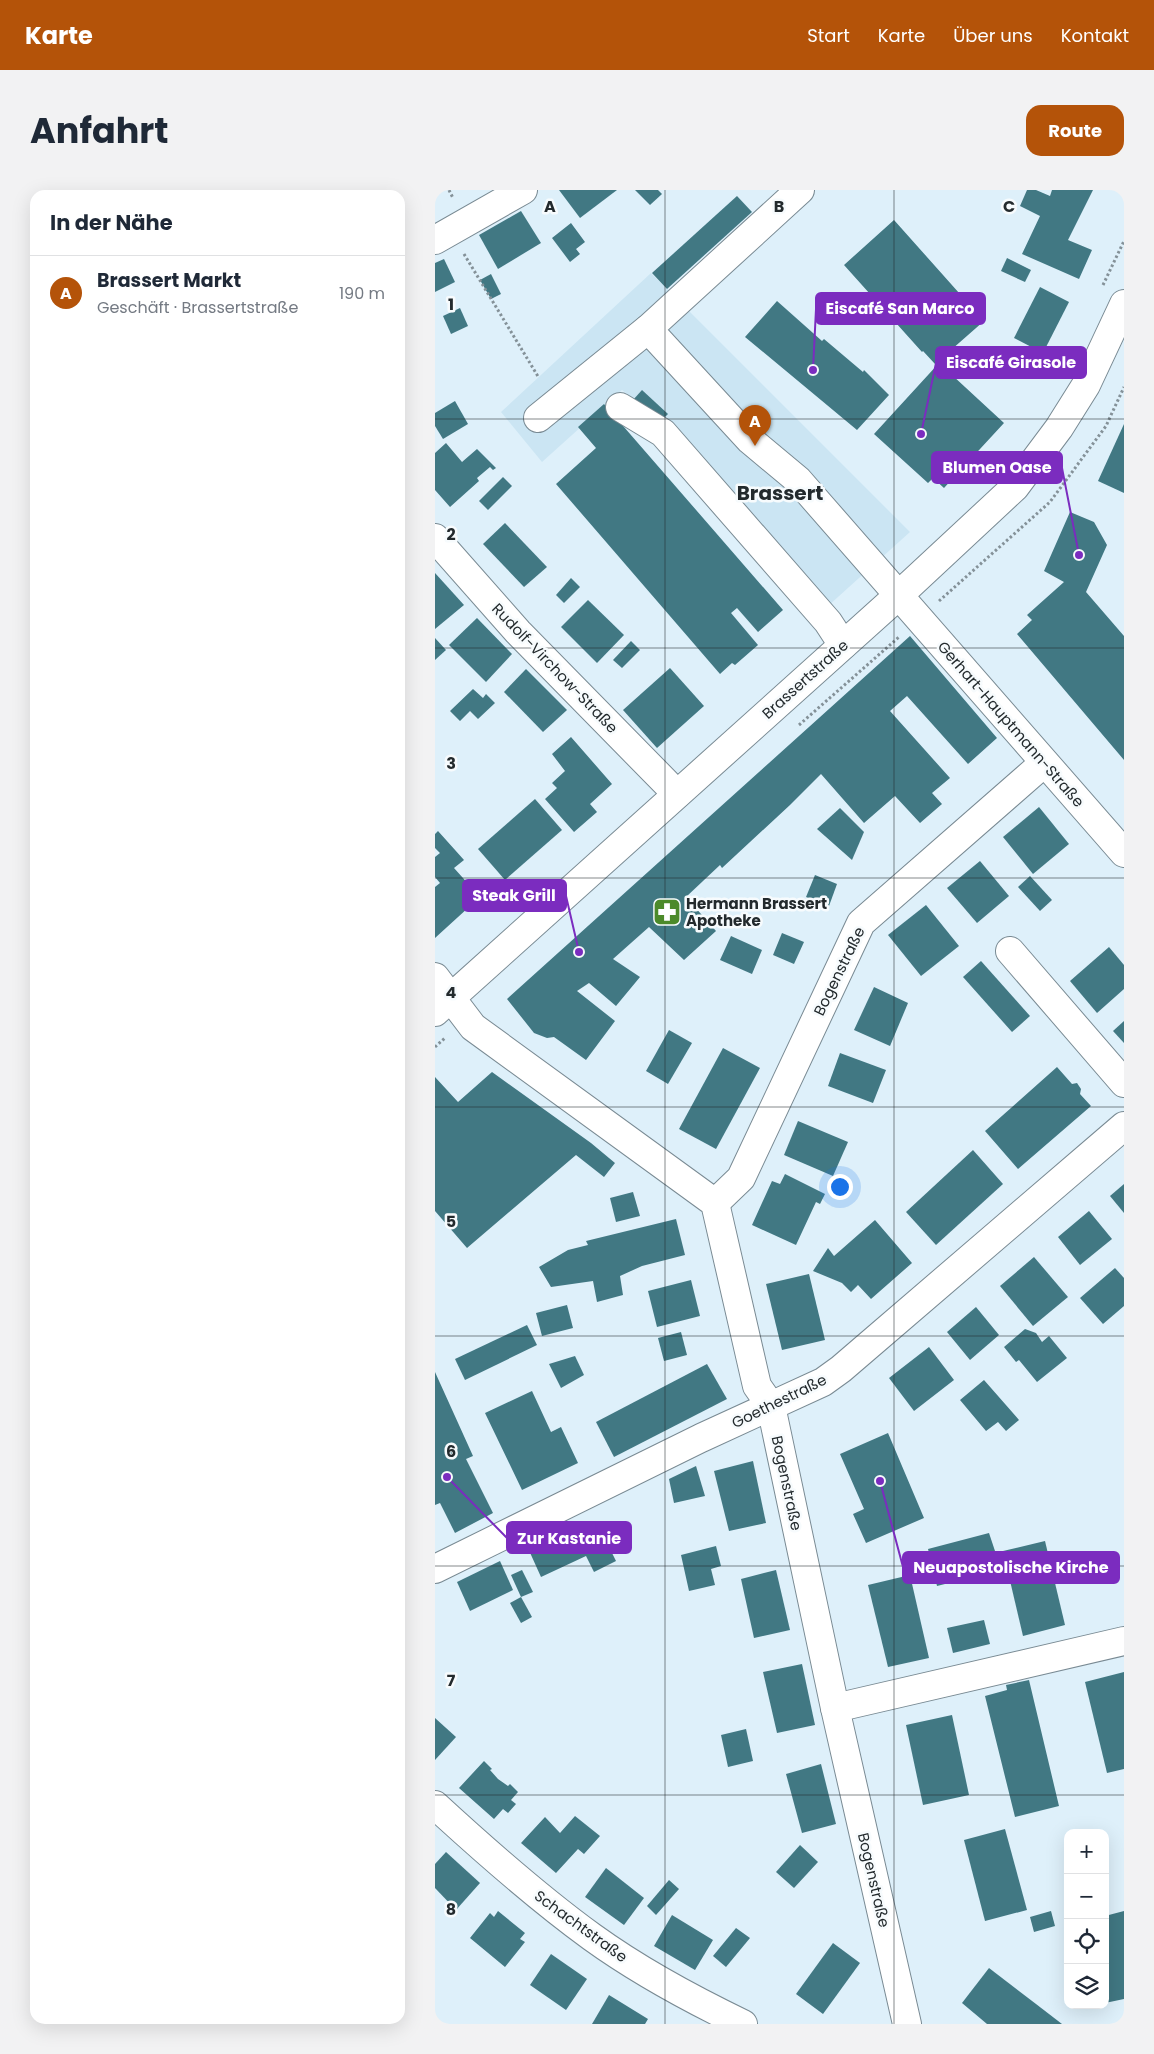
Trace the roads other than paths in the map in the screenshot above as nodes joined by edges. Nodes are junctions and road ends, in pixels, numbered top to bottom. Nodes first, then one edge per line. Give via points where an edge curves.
1 (523, 190) edge
2 (800, 190) edge
3 (443, 236) edge
4 (1124, 305) edge
5 (648, 329) junction
6 (620, 407) dead end
7 (538, 418) dead end
8 (435, 538) edge
9 (899, 595) junction
10 (843, 645) junction
11 (1044, 763) junction
12 (677, 794) junction
13 (1124, 853) edge
14 (1010, 951) dead end
15 (435, 977) edge
16 (443, 1005) edge
17 (1124, 1083) edge
18 (1124, 1126) edge
19 (715, 1204) junction
20 (771, 1406) junction
21 (435, 1568) edge
22 (1124, 1641) edge
23 (835, 1708) junction
24 (435, 1805) edge
25 (743, 2024) edge
26 (907, 2024) edge

1 - 3 street
2 - 5 street
4 - 9 street, Brassertstraße via 1086,385 1015,487
5 - 7 street
5 - 9 street, Gerhart-Hauptmann-Straße via 750,440 798,480
6 - 10 street via 663,433 828,622
8 - 12 street, Rudolf-Virchow-Straße via 518,632
9 - 10 street, Brassertstraße
9 - 11 street, Gerhart-Hauptmann-Straße
10 - 12 street, Brassertstraße
11 - 13 street, Gerhart-Hauptmann-Straße
11 - 19 street, Bogenstraße via 861,923 741,1178
12 - 16 street, Brassertstraße
14 - 17 street
15 - 16 street
16 - 19 street
18 - 20 street, Goethestraße via 841,1369 823,1382
19 - 20 street, Bogenstraße via 757,1386
20 - 21 street, Goethestraße
20 - 23 street, Bogenstraße
22 - 23 street
23 - 26 street, Bogenstraße
24 - 25 street, Schachtstraße via 498,1863 593,1938 687,1997

